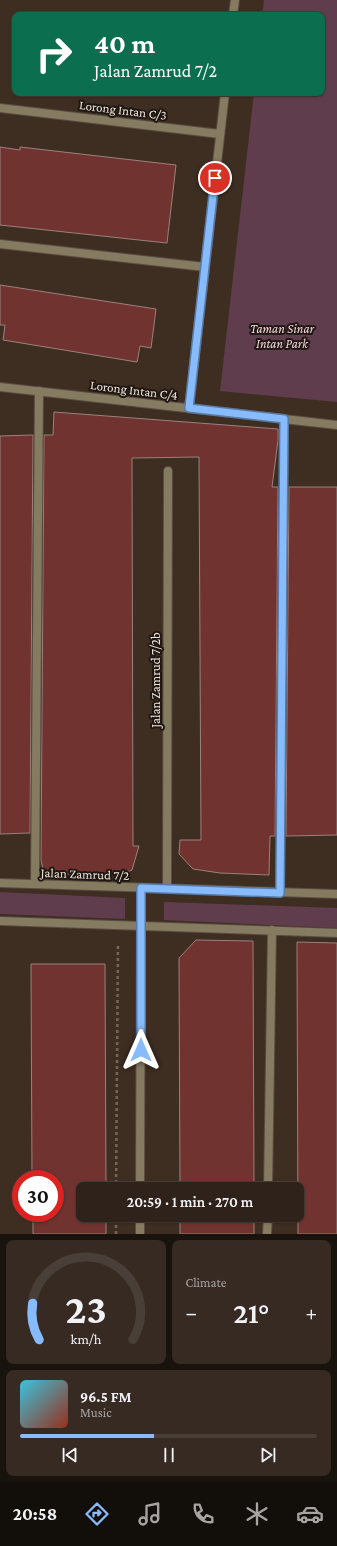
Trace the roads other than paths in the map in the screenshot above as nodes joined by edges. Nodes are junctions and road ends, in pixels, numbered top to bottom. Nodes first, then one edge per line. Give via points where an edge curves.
1 (235, 0) edge
2 (233, 12) edge
3 (225, 96) edge
4 (0, 108) edge
5 (220, 134) junction
6 (0, 244) edge
7 (205, 267) junction
8 (0, 387) edge
9 (39, 391) junction
10 (189, 408) junction
11 (284, 419) junction
12 (337, 425) edge
13 (168, 471) dead end
14 (0, 883) edge
15 (35, 884) junction
16 (141, 888) junction
17 (167, 889) junction
18 (280, 893) junction
19 (337, 894) edge
20 (0, 921) edge
21 (141, 926) junction
22 (272, 930) junction
23 (337, 933) edge
24 (140, 1182) edge
25 (268, 1182) edge
26 (140, 1222) edge
27 (268, 1222) edge
28 (140, 1234) edge
29 (267, 1234) edge

1 - 2 street
3 - 5 street
4 - 5 street, Lorong Intan C/3
5 - 7 street
6 - 7 street
7 - 10 street
8 - 9 street, Lorong Intan C/4
9 - 10 street, Lorong Intan C/4
9 - 15 street
10 - 11 street, Lorong Intan C/4
11 - 12 street, Lorong Intan C/4
11 - 18 street
13 - 17 street, Jalan Zamrud 7/2b
14 - 15 street, Jalan Zamrud 7/2
15 - 16 street, Jalan Zamrud 7/2
16 - 17 street, Jalan Zamrud 7/2
16 - 21 street
17 - 18 street, Jalan Zamrud 7/2
18 - 19 street, Jalan Zamrud 7/2
20 - 21 street
21 - 22 street
21 - 24 street
22 - 23 street
22 - 25 street
26 - 28 street
27 - 29 street

